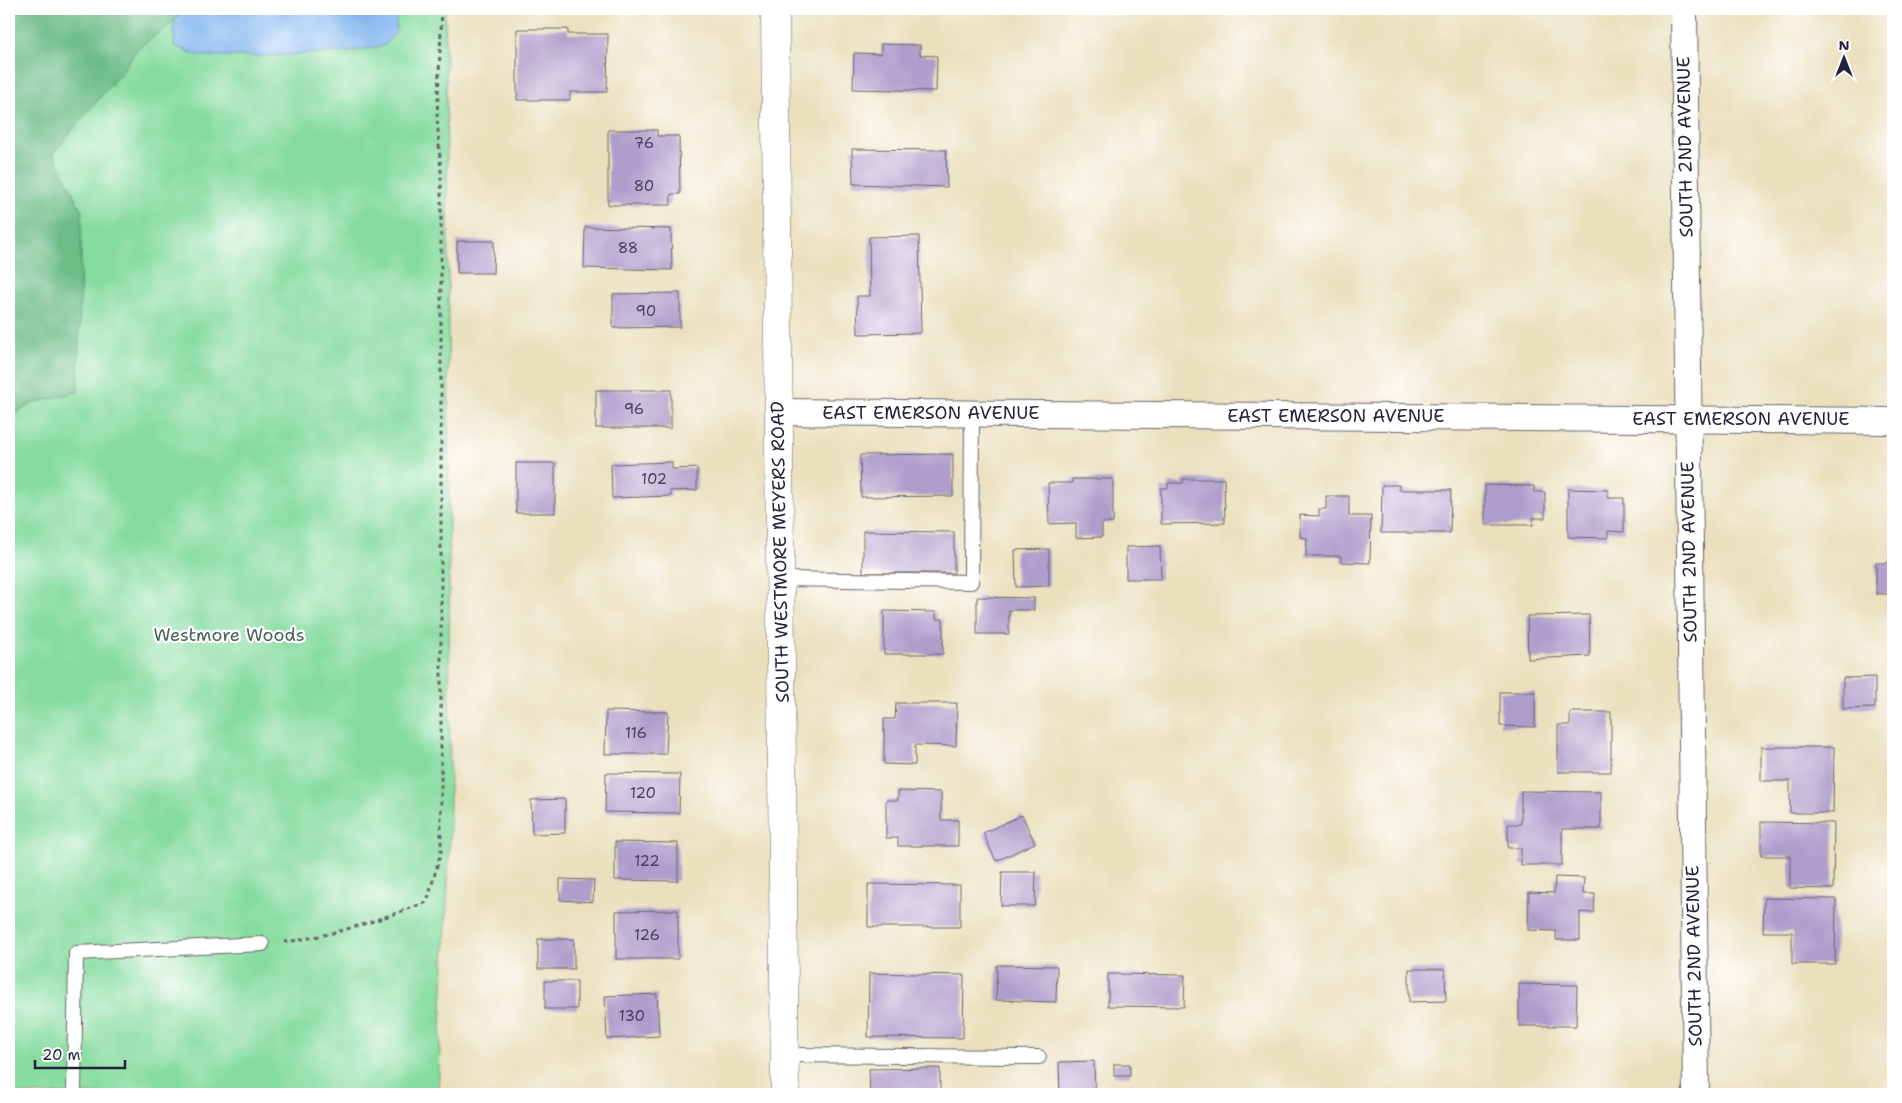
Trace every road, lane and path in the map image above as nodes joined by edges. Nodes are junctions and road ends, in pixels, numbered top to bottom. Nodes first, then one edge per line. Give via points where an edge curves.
1 (442, 9) edge
2 (775, 9) edge
3 (1684, 9) edge
4 (778, 412) junction
5 (972, 414) junction
6 (1688, 419) junction
7 (1893, 421) edge
8 (780, 579) junction
9 (262, 944) joint
10 (785, 1055) junction
11 (1039, 1056) dead end
12 (74, 1094) edge
13 (785, 1094) edge
14 (1696, 1094) edge

1 - 9 path via 437,116 441,172 442,852 427,902 309,939
2 - 4 street, SOUTH WESTMORE MEYERS ROAD
3 - 6 street, SOUTH 2ND AVENUE
4 - 5 street, EAST EMERSON AVENUE
4 - 8 street, SOUTH WESTMORE MEYERS ROAD
5 - 6 street, EAST EMERSON AVENUE
5 - 8 lane via 971,582
6 - 7 street, EAST EMERSON AVENUE
6 - 14 street, SOUTH 2ND AVENUE
8 - 10 street, SOUTH WESTMORE MEYERS ROAD
9 - 12 lane via 76,953
10 - 11 lane
10 - 13 street, SOUTH WESTMORE MEYERS ROAD

